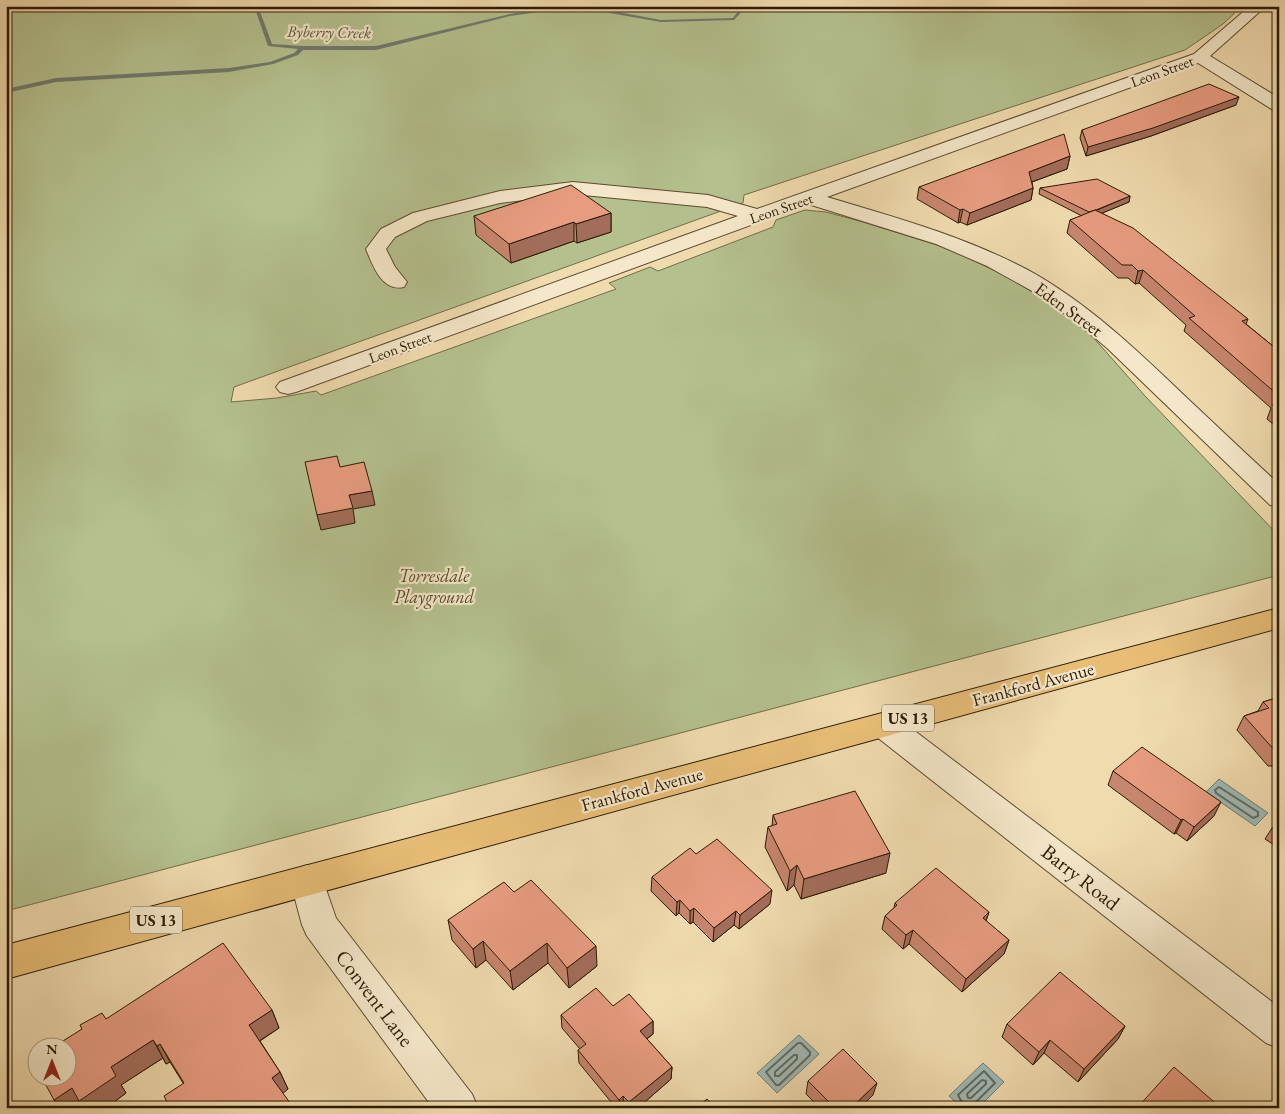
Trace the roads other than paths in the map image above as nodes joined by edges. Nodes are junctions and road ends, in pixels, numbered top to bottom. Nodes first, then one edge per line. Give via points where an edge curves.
1 (1260, 6) edge
2 (1200, 57) junction
3 (1279, 106) edge
4 (810, 198) junction
5 (758, 215) junction
6 (396, 282) dead end
7 (288, 387) dead end
8 (1279, 499) edge
9 (1279, 618) edge
10 (884, 724) junction
11 (307, 880) junction
12 (6, 962) edge
13 (1279, 1030) edge
14 (458, 1108) edge

1 - 2 street, Leon Street
2 - 3 street
2 - 4 street, Leon Street
4 - 5 street, Leon Street
4 - 8 street, Eden Street via 929,235 978,254 1058,298 1112,340
5 - 6 street via 708,201 573,188 500,197 420,217 388,233 376,249 385,269
5 - 7 street, Leon Street
9 - 10 main road, Frankford Avenue / US 13
10 - 11 main road, Frankford Avenue / US 13
10 - 13 street, Barry Road
11 - 12 main road, Frankford Avenue / US 13
11 - 14 street, Convent Lane via 320,925

